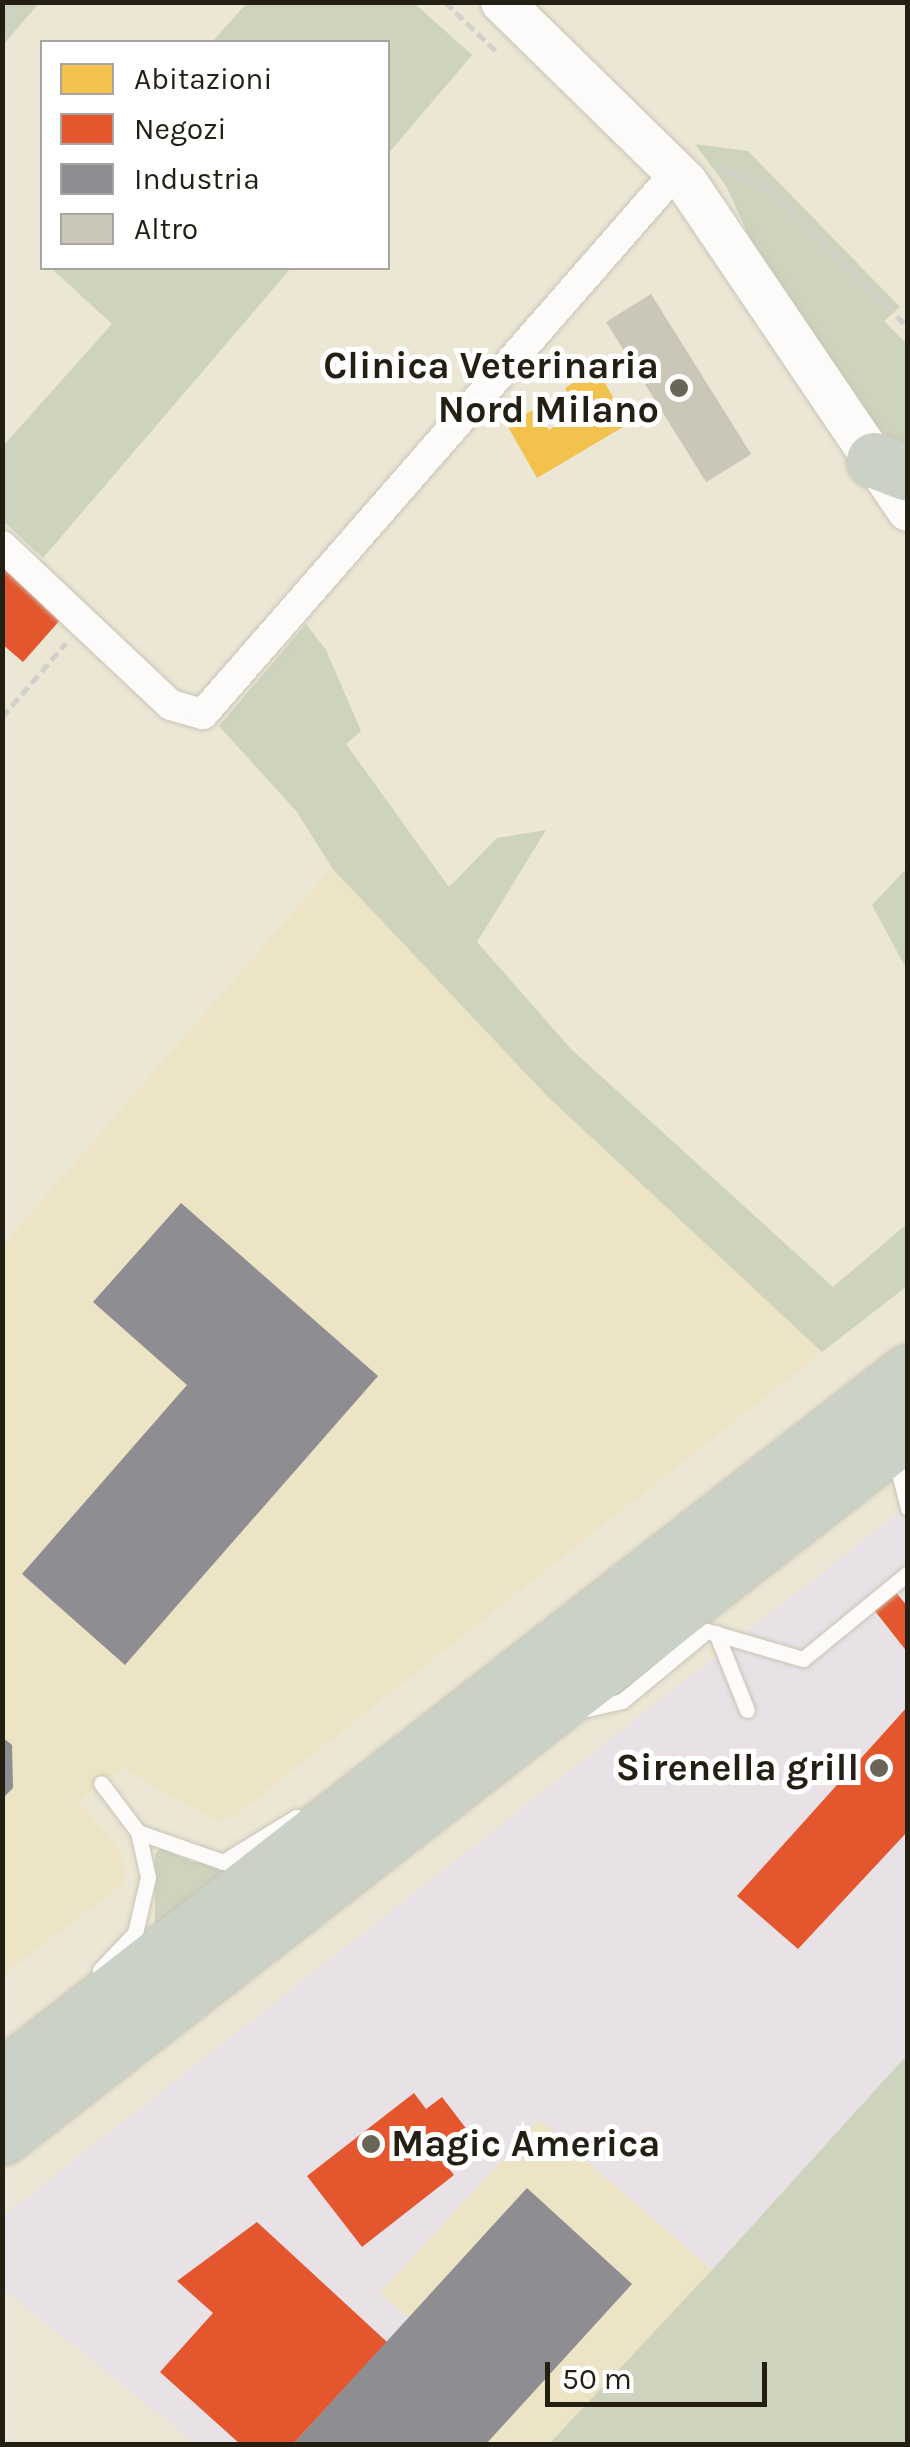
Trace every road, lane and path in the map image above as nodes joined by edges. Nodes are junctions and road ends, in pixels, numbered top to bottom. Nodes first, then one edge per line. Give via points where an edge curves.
1 (502, 2) edge
2 (676, 171) junction
3 (908, 327) edge
4 (891, 467) edge
5 (908, 510) edge
6 (2, 546) edge
7 (84, 622) junction
8 (2, 717) edge
9 (908, 1372) edge
10 (900, 1437) edge
11 (908, 1508) edge
12 (908, 1572) edge
13 (716, 1633) junction
14 (747, 1710) dead end
15 (545, 1718) junction
16 (102, 1783) dead end
17 (332, 1802) junction
18 (138, 1832) junction
19 (92, 1980) dead end
20 (2, 2078) edge
21 (2, 2137) edge

1 - 2 street
2 - 3 path via 714,166 769,189
2 - 4 street
2 - 7 street via 203,714 171,705
4 - 5 street
6 - 7 street
7 - 8 path
9 - 17 highway
10 - 11 lane
10 - 15 highway
12 - 13 lane via 804,1658
13 - 14 lane
13 - 15 lane via 707,1631 622,1702
15 - 21 highway
16 - 18 lane
17 - 18 lane via 223,1862
17 - 20 highway via 57,2020
18 - 19 lane via 148,1877 136,1934

